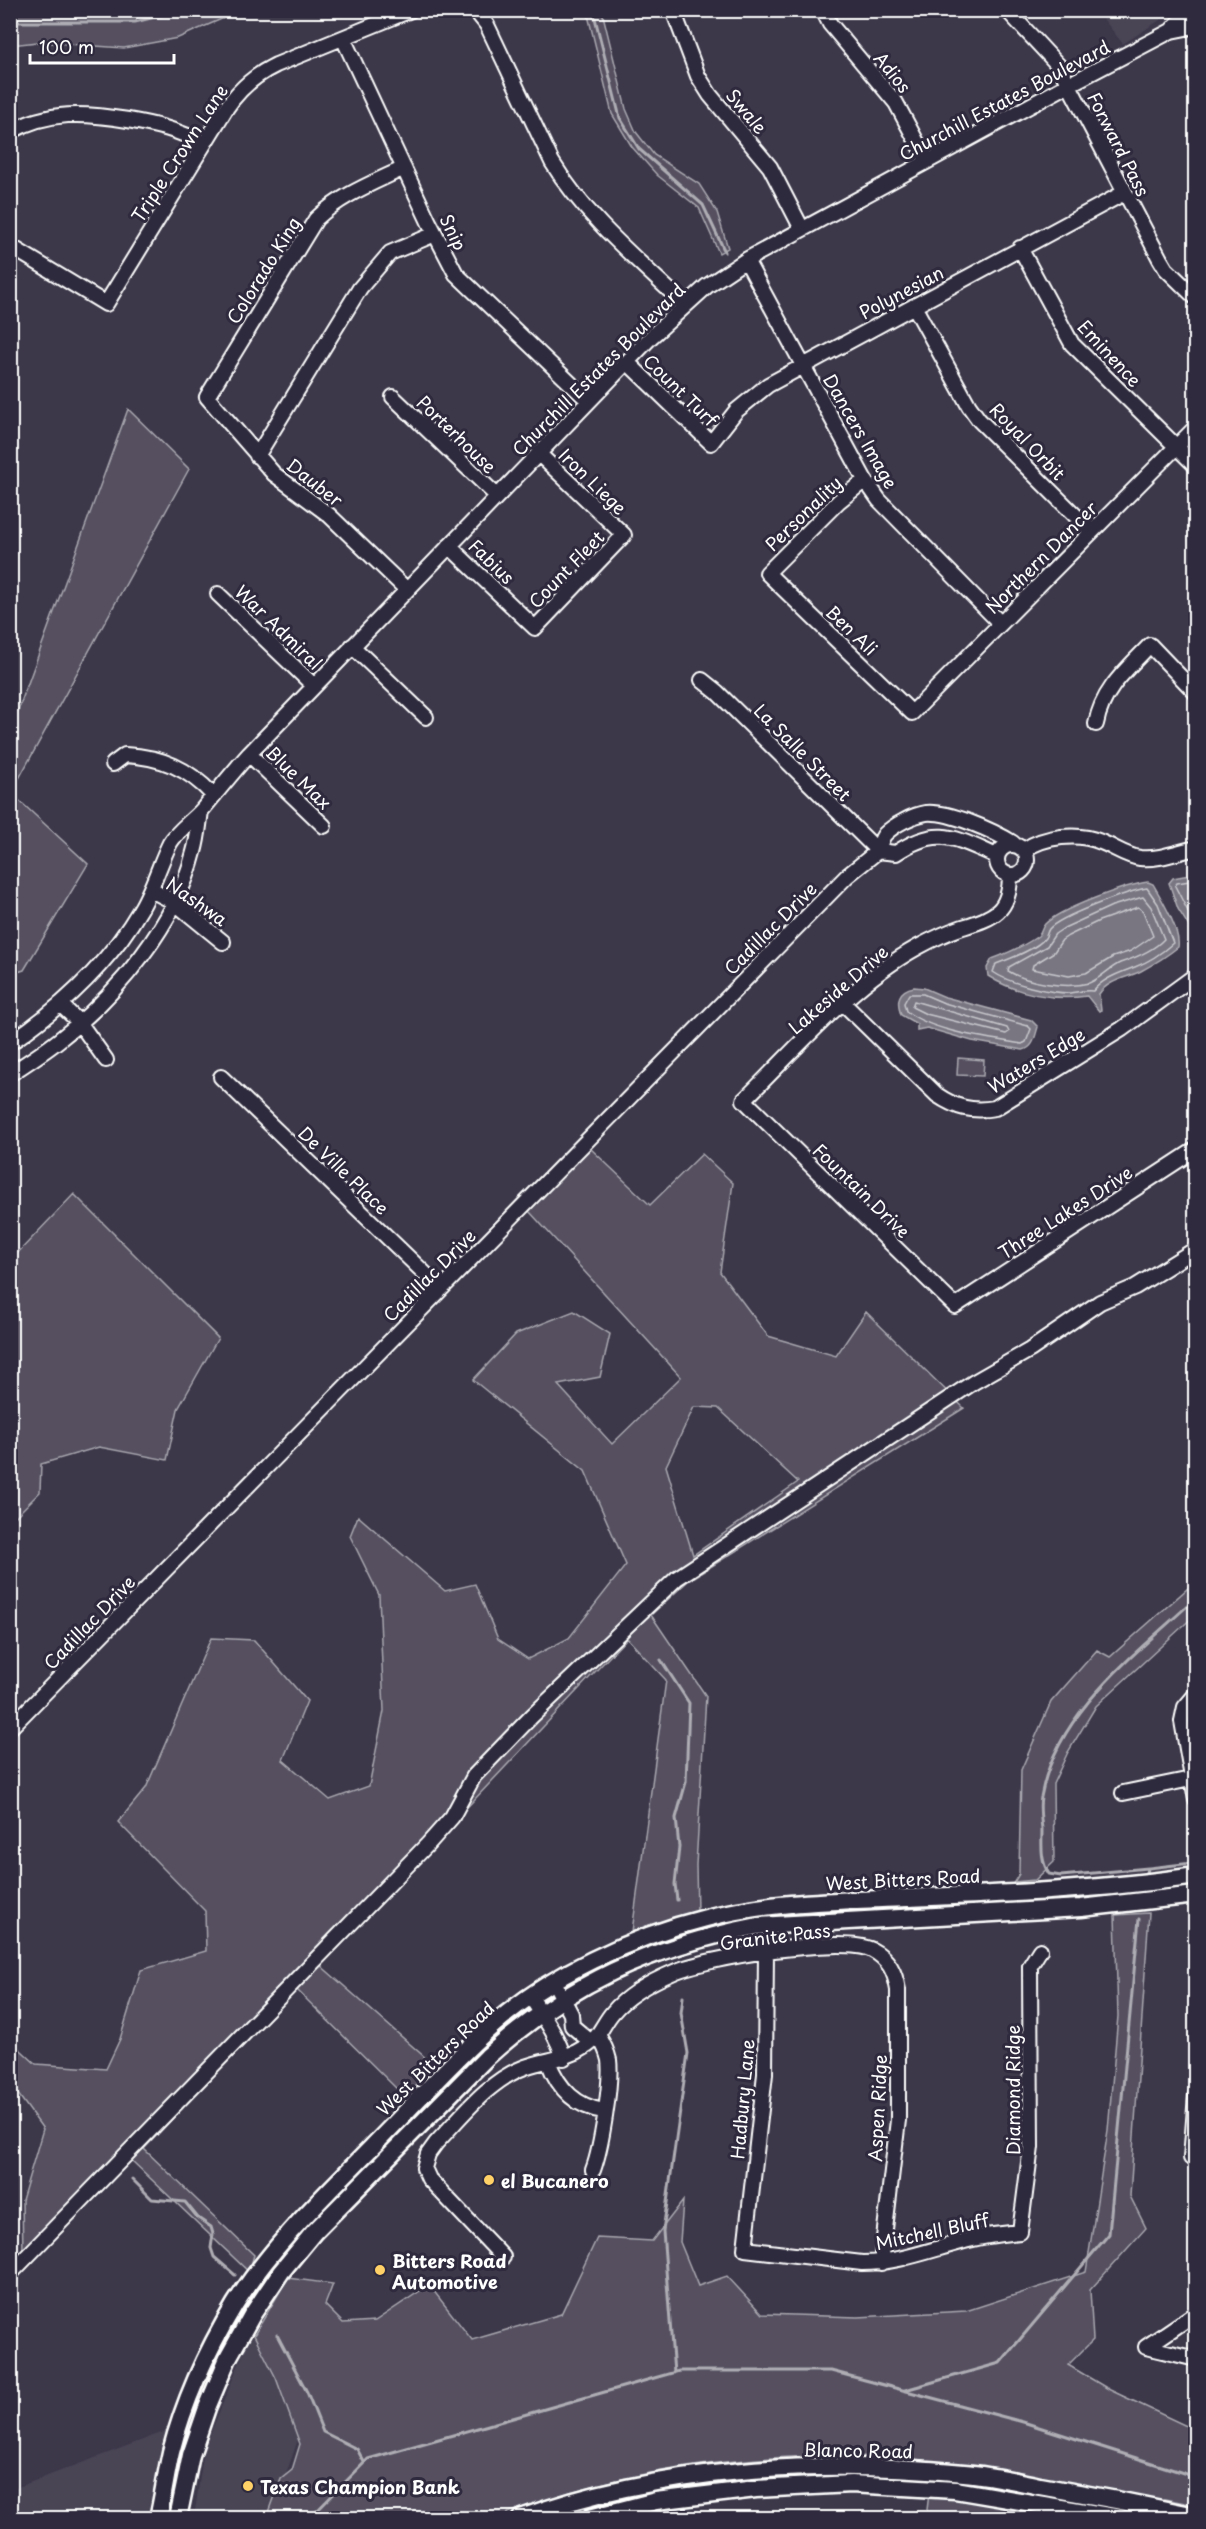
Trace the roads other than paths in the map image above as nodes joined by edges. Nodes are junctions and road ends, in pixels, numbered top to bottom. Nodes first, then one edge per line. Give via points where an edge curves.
1 (411, 10) edge
2 (476, 10) edge
3 (674, 10) edge
4 (823, 10) edge
5 (1007, 10) edge
6 (1190, 10) edge
7 (1196, 26) edge
8 (1171, 31) junction
9 (343, 38) junction
10 (1068, 84) junction
11 (10, 132) edge
12 (204, 144) junction
13 (927, 161) junction
14 (401, 163) junction
15 (1124, 193) junction
16 (802, 229) junction
17 (435, 234) junction
18 (10, 246) edge
19 (1020, 249) junction
20 (746, 260) junction
21 (1196, 297) edge
22 (685, 305) junction
23 (914, 306) junction
24 (627, 362) junction
25 (802, 365) junction
26 (207, 397) joint
27 (393, 397) dead end
28 (589, 401) junction
29 (1196, 427) edge
30 (711, 443) joint
31 (1176, 447) junction
32 (538, 453) junction
33 (257, 456) junction
34 (1196, 466) edge
35 (865, 480) junction
36 (497, 496) junction
37 (1091, 531) junction
38 (624, 535) joint
39 (449, 546) junction
40 (767, 573) joint
41 (408, 590) junction
42 (218, 594) dead end
43 (1000, 623) junction
44 (535, 628) joint
45 (352, 646) junction
46 (702, 680) dead end
47 (314, 686) junction
48 (1196, 693) edge
49 (912, 713) joint
50 (426, 717) dead end
51 (1096, 724) dead end
52 (249, 754) junction
53 (113, 764) dead end
54 (213, 795) junction
55 (201, 811) junction
56 (909, 819) junction
57 (966, 822) junction
58 (324, 826) dead end
59 (918, 840) junction
60 (959, 840) junction
61 (1018, 847) junction
62 (1196, 848) edge
63 (878, 851) junction
64 (997, 856) junction
65 (1010, 875) junction
66 (151, 890) junction
67 (174, 902) junction
68 (223, 942) dead end
69 (1196, 975) edge
70 (60, 1004) junction
71 (843, 1004) junction
72 (79, 1022) junction
73 (10, 1043) edge
74 (106, 1060) dead end
75 (10, 1074) edge
76 (221, 1077) dead end
77 (744, 1100) joint
78 (1196, 1149) edge
79 (1196, 1249) edge
80 (441, 1289) junction
81 (955, 1306) joint
82 (1196, 1694) edge
83 (10, 1728) edge
84 (1191, 1779) junction
85 (1123, 1793) dead end
86 (1196, 1800) edge
87 (1196, 1876) edge
88 (1081, 1889) junction
89 (1196, 1895) edge
90 (1081, 1908) junction
91 (706, 1917) junction
92 (708, 1936) junction
93 (1040, 1950) dead end
94 (766, 1951) junction
95 (885, 1959) joint
96 (554, 1982) junction
97 (531, 1997) junction
98 (563, 1998) junction
99 (541, 2013) junction
100 (572, 2026) junction
101 (555, 2032) junction
102 (595, 2039) junction
103 (564, 2058) junction
104 (548, 2061) junction
105 (1196, 2095) edge
106 (604, 2110) junction
107 (1191, 2158) dead end
108 (593, 2170) dead end
109 (339, 2181) junction
110 (352, 2193) junction
111 (1020, 2232) joint
112 (745, 2249) joint
113 (503, 2257) dead end
114 (881, 2263) junction
115 (10, 2274) edge
116 (1196, 2313) edge
117 (1196, 2359) edge
118 (907, 2470) junction
119 (905, 2487) junction
120 (1196, 2516) edge
121 (159, 2518) edge
122 (178, 2518) edge
123 (521, 2518) edge
124 (590, 2518) edge
125 (1120, 2518) edge

1 - 9 street, Triple Crown Lane
2 - 22 street via 564,182 594,217
3 - 16 street, Swale via 698,76 770,167
4 - 13 street, Adios via 830,24 896,103
5 - 10 street, Forward Pass via 1053,59
6 - 8 street, Churchill Estates Boulevard
7 - 8 street, Churchill Estates Boulevard
8 - 10 street, Churchill Estates Boulevard
9 - 12 street, Triple Crown Lane via 256,76 231,100
9 - 14 street, Snip
10 - 13 street, Churchill Estates Boulevard
10 - 15 street, Forward Pass
11 - 12 street via 46,117 88,114 167,127
12 - 18 street, Triple Crown Lane via 106,304
13 - 16 street, Churchill Estates Boulevard
14 - 17 street, Snip
14 - 26 street, Colorado King via 329,206 316,219
15 - 19 street, Polynesian
15 - 21 street, Forward Pass via 1166,269
16 - 20 street, Churchill Estates Boulevard
17 - 28 street, Snip via 456,274
17 - 33 street via 390,253 360,288
19 - 23 street, Polynesian
19 - 31 street, Eminence via 1072,344
20 - 22 street, Churchill Estates Boulevard
20 - 25 street, Dancers Image
22 - 24 street, Churchill Estates Boulevard
23 - 25 street, Polynesian
23 - 37 street, Royal Orbit via 979,420
24 - 28 street, Churchill Estates Boulevard
24 - 30 street, Count Turf
25 - 30 street, Polynesian via 745,402
25 - 35 street, Dancers Image
26 - 33 street, Dauber
27 - 36 street, Porterhouse
28 - 32 street, Churchill Estates Boulevard
29 - 31 street, Northern Dancer
31 - 34 street, Eminence
31 - 37 street, Northern Dancer
32 - 36 street, Churchill Estates Boulevard
32 - 38 street, Iron Liege
33 - 41 street, Dauber via 274,474 329,515
35 - 40 street, Personality
35 - 43 street, Dancers Image via 879,500
36 - 39 street, Churchill Estates Boulevard
37 - 43 street, Northern Dancer
38 - 44 street, Count Fleet
39 - 41 street, Churchill Estates Boulevard
39 - 44 street, Fabius
40 - 49 street, Ben Ali
41 - 45 street, Churchill Estates Boulevard
42 - 47 street, War Admiral
43 - 49 street, Northern Dancer
45 - 47 street, Churchill Estates Boulevard
45 - 50 street
46 - 63 street, La Salle Street
47 - 52 street, Churchill Estates Boulevard
48 - 51 street via 1150,645 1109,689
52 - 54 street, Churchill Estates Boulevard
52 - 58 street, Blue Max
53 - 54 street via 125,755 159,759 187,771
54 - 55 street, Churchill Estates Boulevard
55 - 66 street, Churchill Estates Boulevard via 171,842
55 - 67 street, Churchill Estates Boulevard via 194,852
56 - 57 street via 926,813
56 - 59 street
56 - 63 street via 883,835
57 - 60 street
57 - 61 street via 991,830
59 - 60 street via 942,836
59 - 63 street via 896,853
60 - 64 street
61 - 62 street via 1068,836 1100,841 1141,858
61 - 64 street via 1006,845
61 - 65 street via 1027,857 1026,867 1019,874
63 - 80 street, Cadillac Drive via 847,876
64 - 65 street via 1001,870
65 - 71 street, Lakeside Drive via 1009,892 998,913 892,962
66 - 67 street, Nashwa
66 - 70 street, Churchill Estates Boulevard via 98,969
67 - 68 street, Nashwa
67 - 72 street, Churchill Estates Boulevard via 142,956
69 - 71 street, Waters Edge via 1091,1050 995,1108 983,1110 965,1110 937,1095
70 - 72 street
70 - 73 street, Churchill Estates Boulevard
71 - 77 street, Lakeside Drive
72 - 74 street
72 - 75 street, Churchill Estates Boulevard
76 - 80 street, De Ville Place
77 - 81 street, Fountain Drive
78 - 81 street, Three Lakes Drive
79 - 115 street via 1135,1287 1100,1302 677,1578 482,1767 452,1817 434,1837
80 - 83 street, Cadillac Drive
82 - 84 street via 1185,1707 1182,1720
84 - 85 street
84 - 86 street
87 - 88 main road, West Bitters Road
88 - 90 main road
88 - 91 main road, West Bitters Road via 819,1902 766,1906
89 - 90 main road, West Bitters Road
90 - 92 main road, West Bitters Road via 805,1921
91 - 92 main road
91 - 96 main road, West Bitters Road via 652,1934
92 - 98 main road, West Bitters Road via 660,1950
93 - 111 street, Diamond Ridge via 1030,1966 1031,2147
94 - 95 street, Granite Pass via 856,1946
94 - 102 street, Granite Pass via 676,1971 641,1989 620,2004
94 - 112 street, Hadbury Lane via 765,2074
95 - 114 street, Aspen Ridge via 895,1974 898,1990 899,2096
96 - 97 main road, West Bitters Road
96 - 98 street
97 - 99 street
97 - 109 main road, West Bitters Road via 492,2026
98 - 99 main road, West Bitters Road
98 - 100 street
99 - 101 street
99 - 110 main road, West Bitters Road via 487,2057
100 - 101 street via 567,2031
100 - 102 street
101 - 103 street
102 - 103 street, Granite Pass
102 - 106 street via 606,2048 609,2063
103 - 104 street, Granite Pass
104 - 106 street via 570,2097
104 - 113 street, Granite Pass via 525,2067 493,2085 436,2143 424,2168 429,2179
105 - 107 street
106 - 108 street
109 - 110 main road
109 - 121 main road, West Bitters Road via 266,2260 211,2349 172,2450
110 - 122 main road, West Bitters Road via 281,2272 228,2358 190,2456
111 - 114 street, Mitchell Bluff via 985,2236
112 - 114 street, Mitchell Bluff
116 - 117 street via 1146,2347
118 - 119 main road
118 - 120 main road, Blanco Road via 965,2473
118 - 123 main road, Blanco Road via 827,2468 686,2478 616,2491
119 - 124 main road, Blanco Road via 851,2484 756,2489 656,2501
119 - 125 main road, Blanco Road via 955,2490

